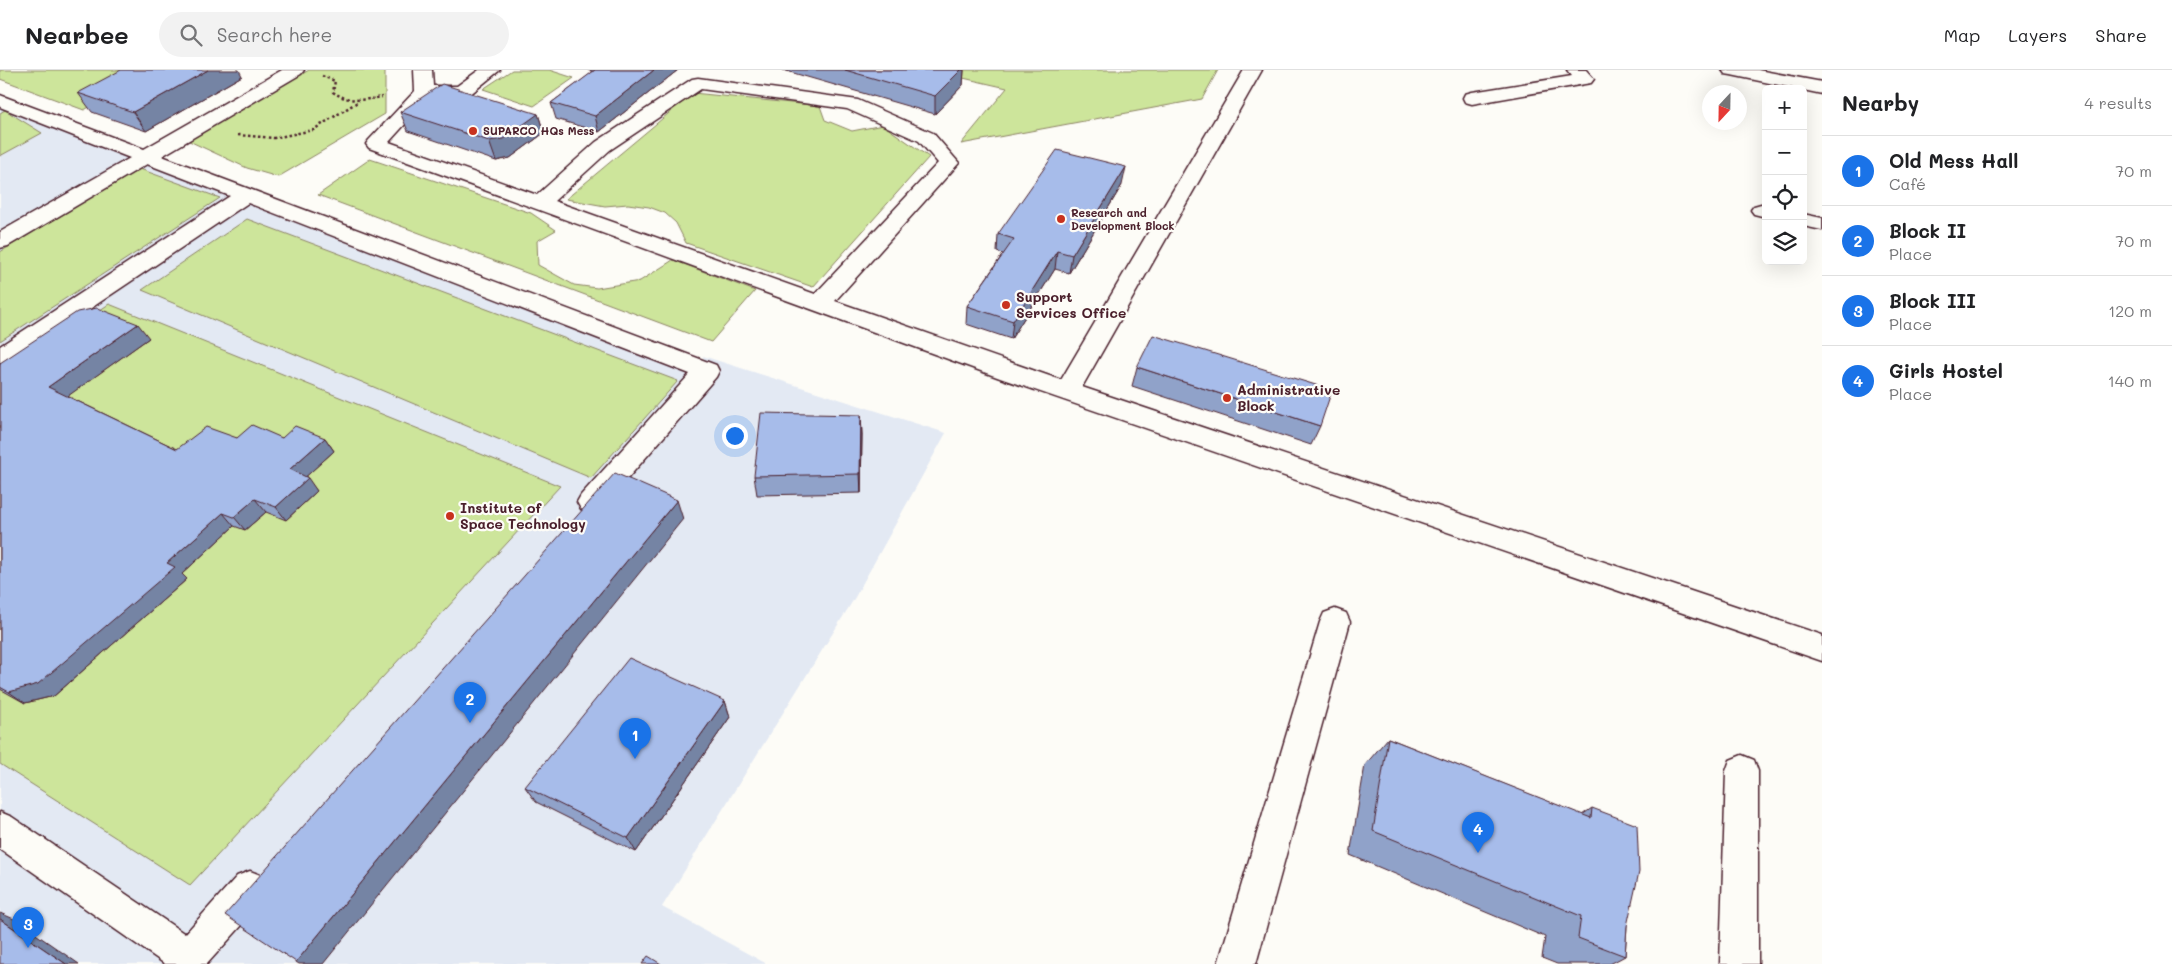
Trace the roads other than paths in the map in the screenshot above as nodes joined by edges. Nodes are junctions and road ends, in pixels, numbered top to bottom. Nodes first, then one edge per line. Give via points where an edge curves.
1 (295, 70) edge
2 (492, 70) edge
3 (1253, 70) edge
4 (1576, 70) edge
5 (1731, 70) edge
6 (1803, 70) edge
7 (1822, 80) edge
8 (423, 81) edge
9 (1822, 88) edge
10 (1472, 98) dead end
11 (0, 101) edge
12 (144, 156) junction
13 (246, 196) junction
14 (540, 203) junction
15 (1807, 221) edge
16 (1822, 224) edge
17 (0, 241) edge
18 (819, 304) junction
19 (0, 357) edge
20 (1067, 391) junction
21 (576, 519) edge
22 (1335, 622) dead end
23 (1822, 648) edge
24 (1742, 771) dead end
25 (0, 828) edge
26 (268, 868) edge
27 (1237, 964) edge
28 (1739, 964) edge

1 - 12 street
2 - 8 street via 461,92
3 - 20 street
4 - 10 street via 1585,79
5 - 9 street
6 - 7 street
8 - 14 street via 376,144
11 - 12 street
12 - 13 street
12 - 17 street
13 - 19 street
13 - 21 street via 707,371
14 - 18 street
14 - 18 street via 603,146 698,83 851,104 926,137 949,164
15 - 16 street
18 - 20 street
20 - 23 street
22 - 27 street
24 - 28 street
25 - 26 street via 188,958

